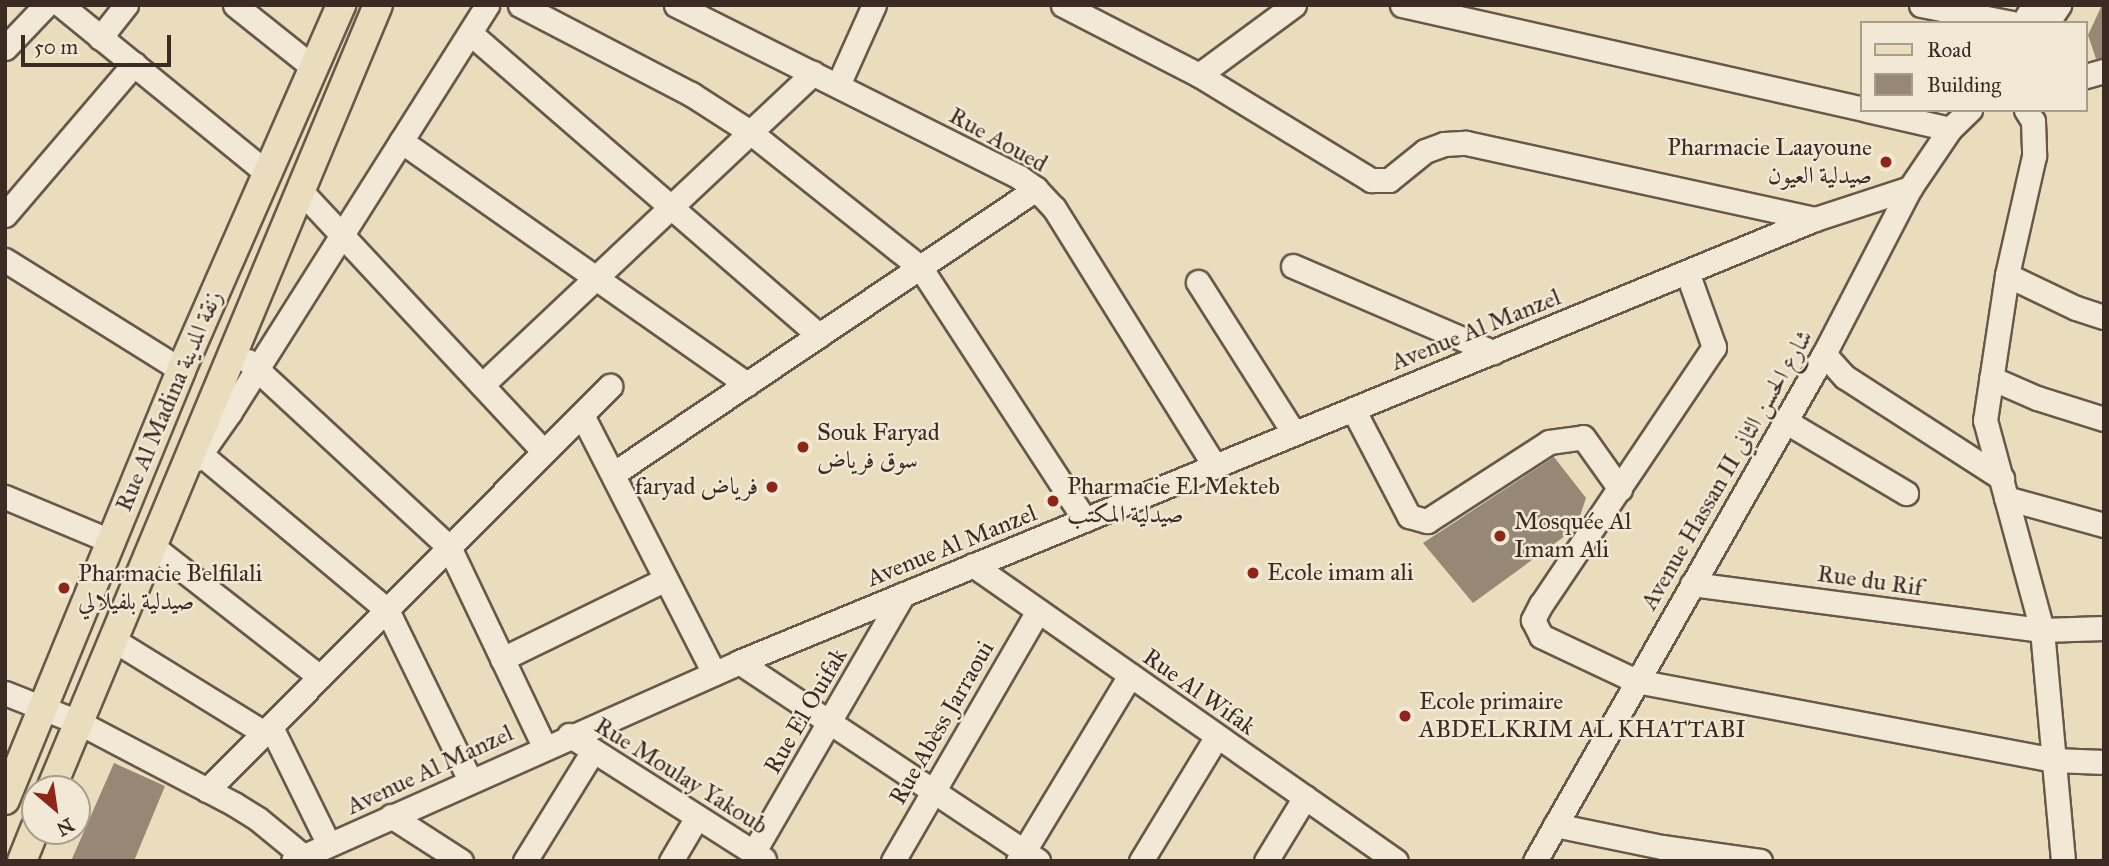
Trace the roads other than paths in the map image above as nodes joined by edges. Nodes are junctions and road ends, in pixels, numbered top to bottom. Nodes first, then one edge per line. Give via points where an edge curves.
1 (46, 5) edge
2 (61, 5) edge
3 (127, 5) edge
4 (235, 5) edge
5 (341, 5) edge
6 (378, 5) edge
7 (487, 5) edge
8 (520, 5) edge
9 (676, 5) edge
10 (874, 5) edge
11 (1063, 5) edge
12 (1294, 5) edge
13 (1402, 5) edge
14 (1921, 5) edge
15 (2035, 5) edge
16 (2059, 5) edge
17 (2002, 21) edge
18 (2024, 21) edge
19 (2048, 21) edge
20 (470, 33) junction
21 (100, 38) junction
22 (5, 48) edge
23 (134, 64) junction
24 (314, 68) junction
25 (813, 73) junction
26 (1199, 75) junction
27 (838, 85) junction
28 (1860, 109) edge
29 (1874, 112) edge
30 (1968, 112) edge
31 (2027, 112) edge
32 (1950, 129) junction
33 (750, 132) junction
34 (401, 141) junction
35 (268, 174) junction
36 (1910, 188) junction
37 (299, 189) junction
38 (1036, 189) junction
39 (671, 207) junction
40 (5, 215) edge
41 (1815, 219) junction
42 (343, 236) junction
43 (5, 260) edge
44 (1293, 266) dead end
45 (919, 267) junction
46 (1686, 272) junction
47 (2007, 275) junction
48 (595, 278) junction
49 (1198, 282) dead end
50 (2104, 317) edge
51 (819, 335) junction
52 (233, 346) junction
53 (1493, 352) junction
54 (1825, 355) junction
55 (257, 369) junction
56 (181, 370) junction
57 (1991, 378) junction
58 (747, 384) junction
59 (482, 385) junction
60 (610, 386) dead end
61 (1353, 410) junction
62 (582, 415) junction
63 (2104, 419) edge
64 (1785, 421) junction
65 (1294, 433) junction
66 (196, 450) junction
67 (544, 452) junction
68 (1215, 467) junction
69 (613, 474) junction
70 (2004, 488) junction
71 (1620, 489) junction
72 (1906, 493) dead end
73 (5, 497) edge
74 (1085, 520) junction
75 (2104, 525) edge
76 (110, 541) junction
77 (151, 545) junction
78 (449, 547) junction
79 (973, 565) junction
80 (666, 579) junction
81 (1692, 584) junction
82 (903, 594) junction
83 (387, 610) junction
84 (1038, 611) junction
85 (2104, 628) edge
86 (2042, 630) junction
87 (112, 639) junction
88 (502, 659) junction
89 (739, 662) junction
90 (714, 673) junction
91 (1130, 675) junction
92 (320, 677) junction
93 (1636, 681) junction
94 (5, 693) edge
95 (45, 708) junction
96 (78, 722) junction
97 (830, 723) junction
98 (267, 730) junction
99 (569, 735) junction
100 (1217, 736) junction
101 (544, 746) junction
102 (593, 751) junction
103 (2054, 760) junction
104 (2104, 762) edge
105 (57, 775) edge
106 (470, 780) junction
107 (207, 790) junction
108 (933, 791) junction
109 (1304, 797) junction
110 (5, 800) edge
111 (391, 817) junction
112 (697, 817) junction
113 (1555, 825) junction
114 (328, 845) junction
115 (1660, 854) edge
116 (760, 857) edge
117 (1026, 858) edge
118 (298, 859) edge
119 (1394, 860) edge
120 (461, 861) edge
121 (525, 861) edge
122 (671, 861) edge
123 (893, 861) edge
124 (1141, 861) edge
125 (1266, 861) edge
126 (1535, 861) edge
127 (1760, 861) edge
128 (2063, 861) edge

1 - 22 street
2 - 21 street
3 - 21 street
4 - 24 street
5 - 24 main road, Rue Al Madina زنقة المدينة
6 - 37 main road, Rue Al Madina زنقة المدينة
7 - 20 street
8 - 33 street via 691,94
9 - 25 street, Rue Aoued
10 - 27 street
11 - 26 street
12 - 26 street
13 - 28 street
14 - 17 street
15 - 18 street
16 - 19 street
20 - 34 street
20 - 39 street
21 - 23 street
23 - 35 street
23 - 40 street
24 - 35 main road, Rue Al Madina زنقة المدينة
25 - 27 street, Rue Aoued
25 - 33 street
26 - 41 street via 1371,180 1389,180 1425,151 1466,143
27 - 38 street, Rue Aoued
29 - 32 street
30 - 32 street, Avenue Hassan II شارع الحسن الثاني
31 - 47 street via 2033,121 2034,156
32 - 36 street, Avenue Hassan II شارع الحسن الثاني
33 - 39 street
33 - 45 street
34 - 42 street
34 - 48 street
35 - 56 main road, Rue Al Madina زنقة المدينة
36 - 41 street, Avenue Al Manzel
36 - 54 street, Avenue Hassan II شارع الحسن الثاني
37 - 42 street
37 - 52 main road, Rue Al Madina زنقة المدينة
38 - 45 street
38 - 68 street, Rue Aoued via 1054,208
39 - 48 street
39 - 51 street
41 - 46 street, Avenue Al Manzel
42 - 55 street
42 - 59 street
43 - 56 street
44 - 53 street
45 - 51 street
45 - 74 street
46 - 53 street, Avenue Al Manzel
46 - 71 street via 1714,347
47 - 50 street
47 - 57 street
48 - 58 street
48 - 59 street
49 - 65 street
51 - 58 street
52 - 55 street
52 - 66 main road, Rue Al Madina زنقة المدينة
53 - 61 street, Avenue Al Manzel
54 - 64 street, Avenue Hassan II شارع الحسن الثاني
54 - 70 street via 1845,377
55 - 66 street
55 - 78 street
56 - 76 main road, Rue Al Madina زنقة المدينة
57 - 63 street
57 - 70 street via 1985,421
58 - 69 street
59 - 67 street
60 - 62 street
61 - 65 street, Avenue Al Manzel
61 - 71 street via 1409,516 1427,521 1549,442 1583,437
62 - 67 street
62 - 69 street
64 - 72 street
64 - 81 street, Avenue Hassan II شارع الحسن الثاني
65 - 68 street, Avenue Al Manzel
66 - 77 main road, Rue Al Madina زنقة المدينة
66 - 83 street
67 - 78 street
68 - 74 street, Avenue Al Manzel
69 - 80 street
70 - 75 street
70 - 86 street
71 - 93 street via 1533,620 1541,636
73 - 76 street
74 - 79 street, Avenue Al Manzel
76 - 95 main road, Rue Al Madina زنقة المدينة
77 - 87 main road, Rue Al Madina زنقة المدينة
77 - 92 street
78 - 83 street
78 - 88 street
79 - 82 street, Avenue Al Manzel
79 - 84 street, Rue Al Wifak
80 - 88 street
80 - 90 street
81 - 86 street, Rue du Rif
81 - 93 street, Avenue Hassan II شارع الحسن الثاني
82 - 89 street, Avenue Al Manzel
82 - 97 street, Rue El Ouifak
83 - 92 street
83 - 106 street
84 - 91 street, Rue Al Wifak
84 - 108 street, Rue Abèss Jarraoui
85 - 86 street, Rue du Rif
86 - 103 street
87 - 96 main road, Rue Al Madina زنقة المدينة
87 - 98 street
88 - 101 street
89 - 90 street, Avenue Al Manzel
89 - 97 street
90 - 99 street, Avenue Al Manzel
91 - 100 street, Rue Al Wifak
91 - 117 street
92 - 98 street
93 - 103 street
93 - 113 street, Avenue Hassan II شارع الحسن الثاني
94 - 95 street
95 - 96 street
95 - 110 main road, Rue Al Madina زنقة المدينة
96 - 105 main road, Rue Al Madina زنقة المدينة
96 - 107 street
97 - 108 street
97 - 116 street, Rue El Ouifak
98 - 107 street
98 - 114 street
99 - 101 street, Avenue Al Manzel
99 - 102 street, Rue Moulay Yakoub
100 - 109 street, Rue Al Wifak
100 - 124 street
101 - 106 street, Avenue Al Manzel
102 - 112 street, Rue Moulay Yakoub
102 - 121 street
103 - 104 street
103 - 128 street
106 - 111 street, Avenue Al Manzel
107 - 118 street via 258,820
108 - 117 street
108 - 123 street, Rue Abèss Jarraoui
109 - 119 street, Rue Al Wifak
109 - 125 street
111 - 114 street, Avenue Al Manzel
111 - 120 street
112 - 116 street, Rue Moulay Yakoub
112 - 122 street
113 - 115 street
113 - 126 street, Avenue Hassan II شارع الحسن الثاني
114 - 118 street, Avenue Al Manzel
115 - 127 street

